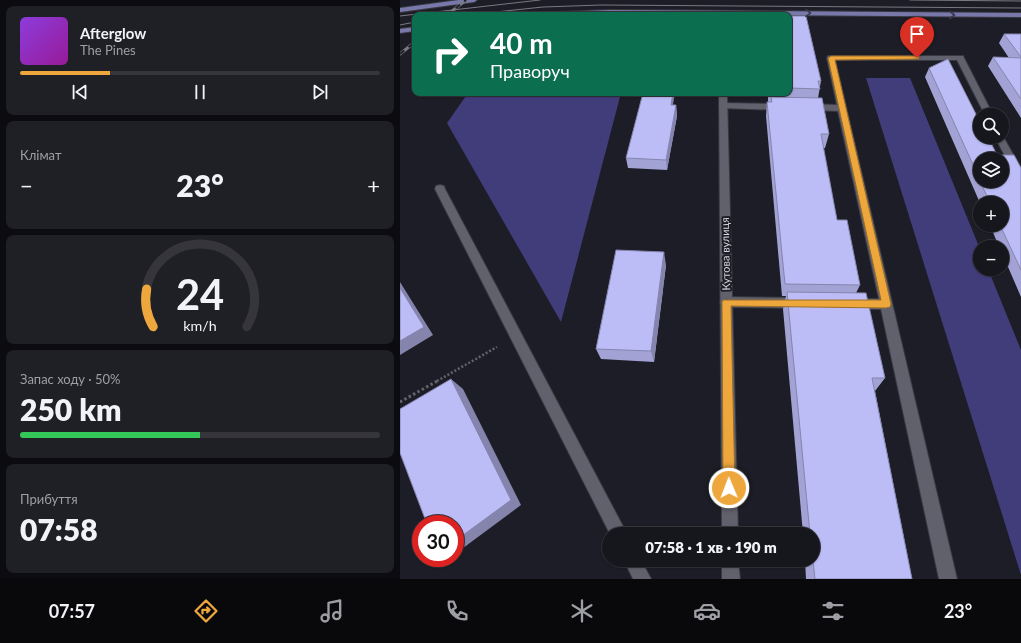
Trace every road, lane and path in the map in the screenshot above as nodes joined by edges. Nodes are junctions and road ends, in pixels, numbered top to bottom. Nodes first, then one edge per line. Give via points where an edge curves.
1 (474, 0) edge
2 (400, 10) edge
3 (792, 14) edge
4 (1021, 16) edge
5 (412, 29) edge
6 (400, 31) edge
7 (722, 96) edge
8 (723, 106) junction
9 (842, 108) junction
10 (985, 108) edge
11 (1004, 144) edge
12 (1021, 177) edge
13 (440, 189) dead end
14 (726, 302) junction
15 (810, 304) edge
16 (841, 304) edge
17 (886, 304) junction
18 (516, 336) junction
19 (400, 402) edge
20 (614, 527) edge
21 (730, 527) edge
22 (636, 567) edge
23 (730, 567) edge
24 (642, 579) edge
25 (731, 579) edge
26 (948, 579) edge

1 - 2 main road
3 -> 4 main road
5 - 6 main road
7 - 8 street, Кутова вулиця
8 - 9 street
8 - 14 street, Кутова вулиця
9 - 10 street via 831,58 960,58
9 - 17 street
11 - 12 street
13 - 18 street
14 - 15 street
14 - 21 street, Кутова вулиця
16 - 17 street
17 - 26 street
18 - 19 path
18 - 20 street
22 - 24 street
23 - 25 street

